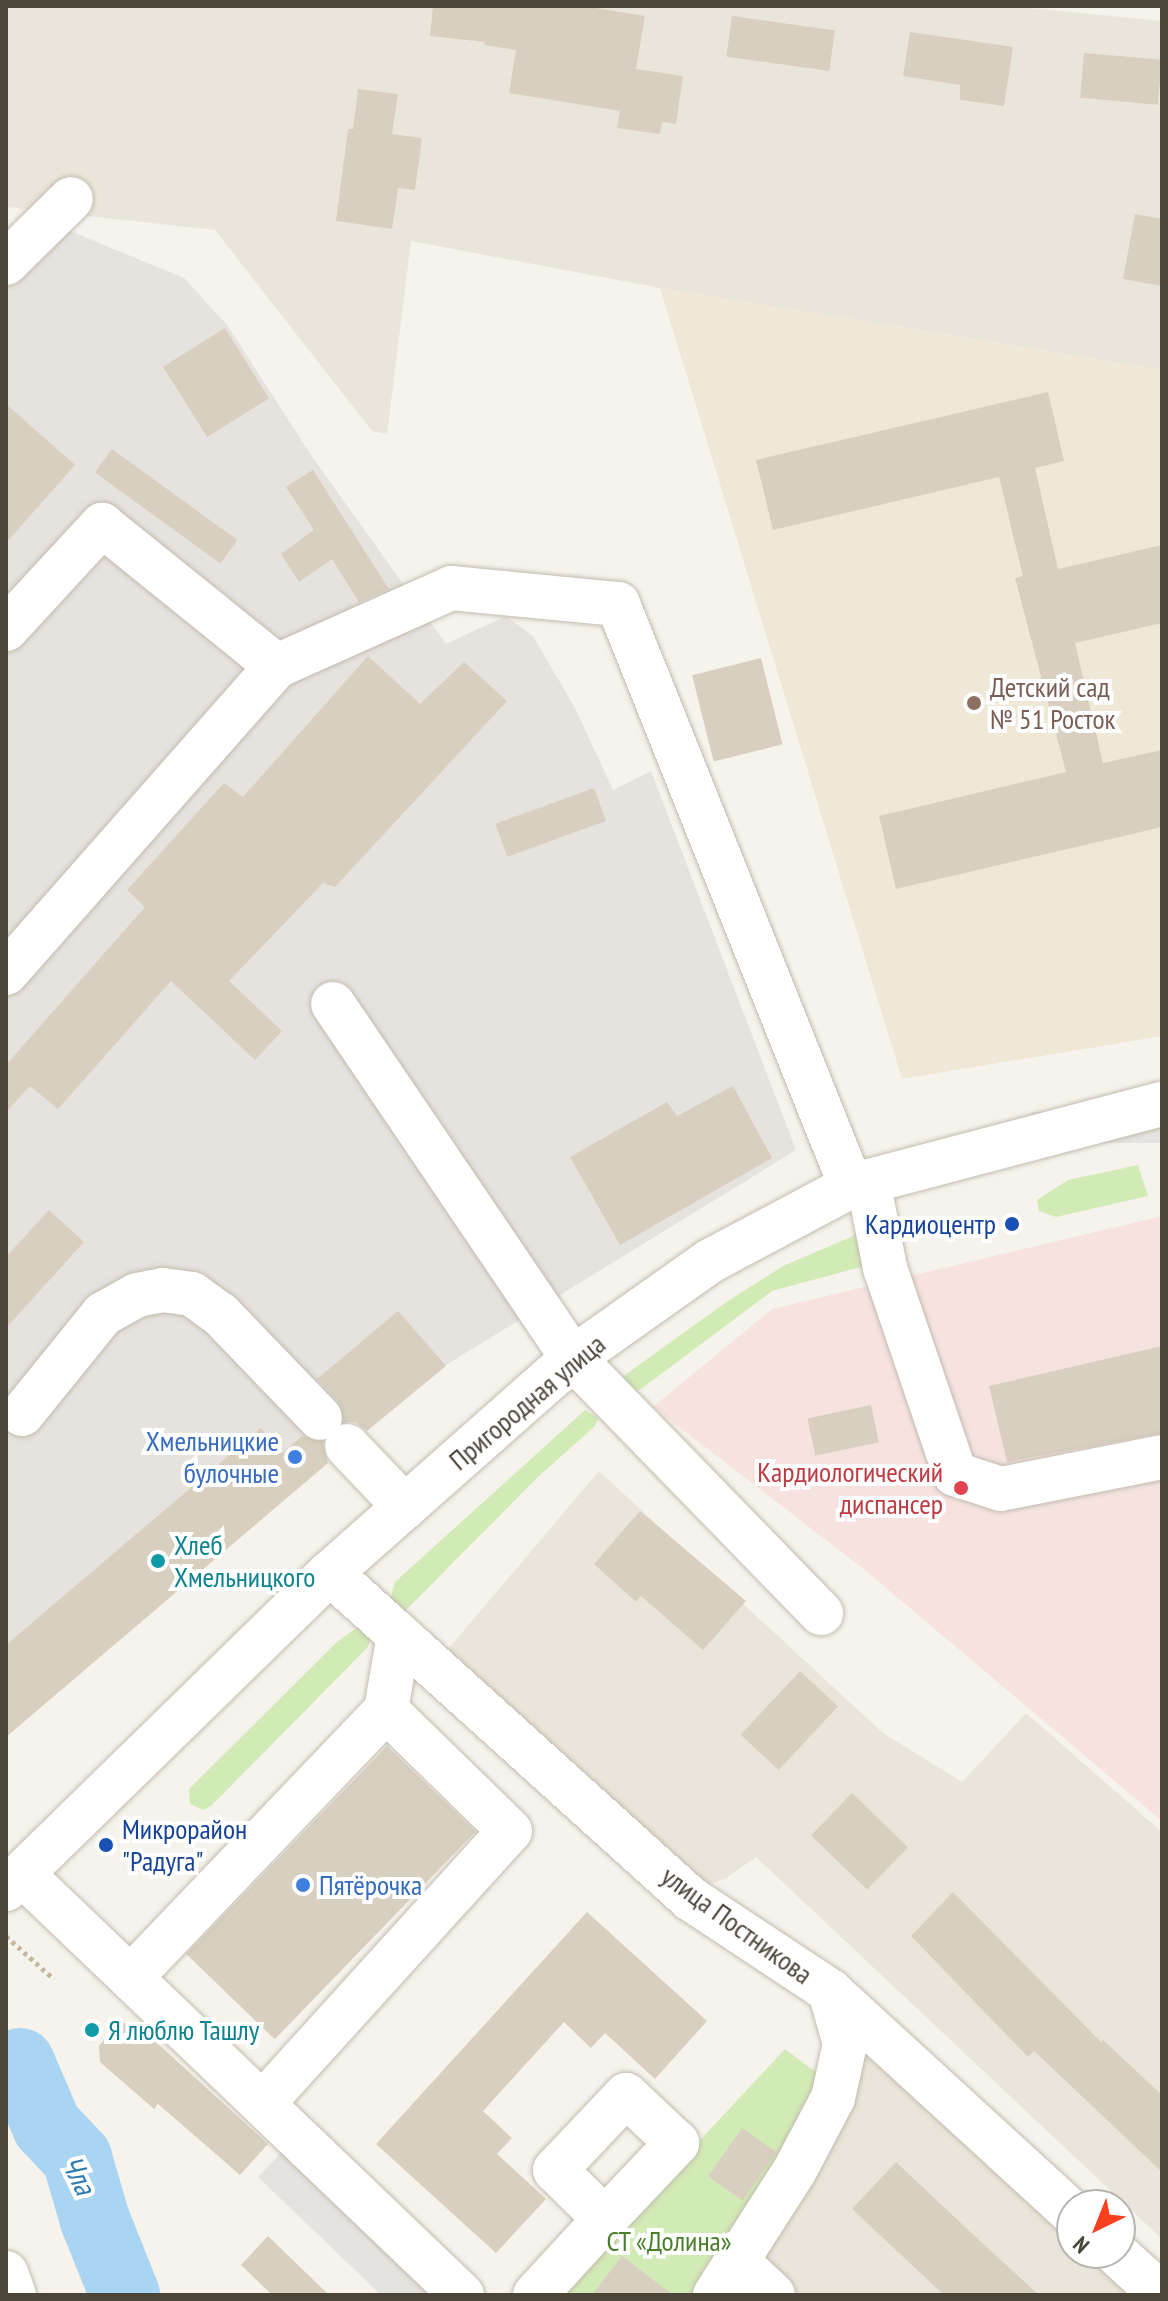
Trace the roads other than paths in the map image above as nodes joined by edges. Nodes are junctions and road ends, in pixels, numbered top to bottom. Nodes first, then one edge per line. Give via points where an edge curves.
1 (71, 199) dead end
2 (6, 263) edge
3 (6, 629) edge
4 (277, 666) junction
5 (6, 973) edge
6 (333, 1004) dead end
7 (1162, 1104) edge
8 (859, 1184) junction
9 (573, 1358) junction
10 (22, 1414) dead end
11 (1162, 1457) edge
12 (405, 1507) junction
13 (330, 1573) junction
14 (821, 1613) dead end
15 (399, 1635) junction
16 (386, 1710) junction
17 (14, 1881) edge
18 (131, 1977) junction
19 (830, 1991) junction
20 (263, 2103) junction
21 (1056, 2198) edge
22 (605, 2219) dead end
23 (1134, 2269) edge
24 (6, 2273) edge
25 (726, 2278) edge
26 (14, 2295) edge
27 (462, 2295) edge
28 (535, 2295) edge
29 (773, 2295) edge
30 (1162, 2295) edge

1 - 2 street
3 - 4 street via 102,525
4 - 5 street
4 - 8 street via 451,588 618,604
6 - 9 street
7 - 8 street, Пригородная улица
8 - 9 street, Пригородная улица via 710,1261
8 - 11 street via 955,1474 1001,1489
9 - 12 street, Пригородная улица
9 - 14 street
10 - 12 street via 103,1314 137,1295 163,1290 192,1294 220,1314
12 - 13 street, Пригородная улица
13 - 15 street, улица Постникова
13 - 17 street, Пригородная улица
15 - 16 street
15 - 19 street, улица Постникова via 691,1899
16 - 18 street
16 - 20 street via 510,1831
17 - 18 street
18 - 20 street
19 - 21 street, улица Постникова
19 - 25 street via 845,2044 833,2098
20 - 27 street
22 - 28 street
23 - 30 street
24 - 26 street
25 - 29 street

